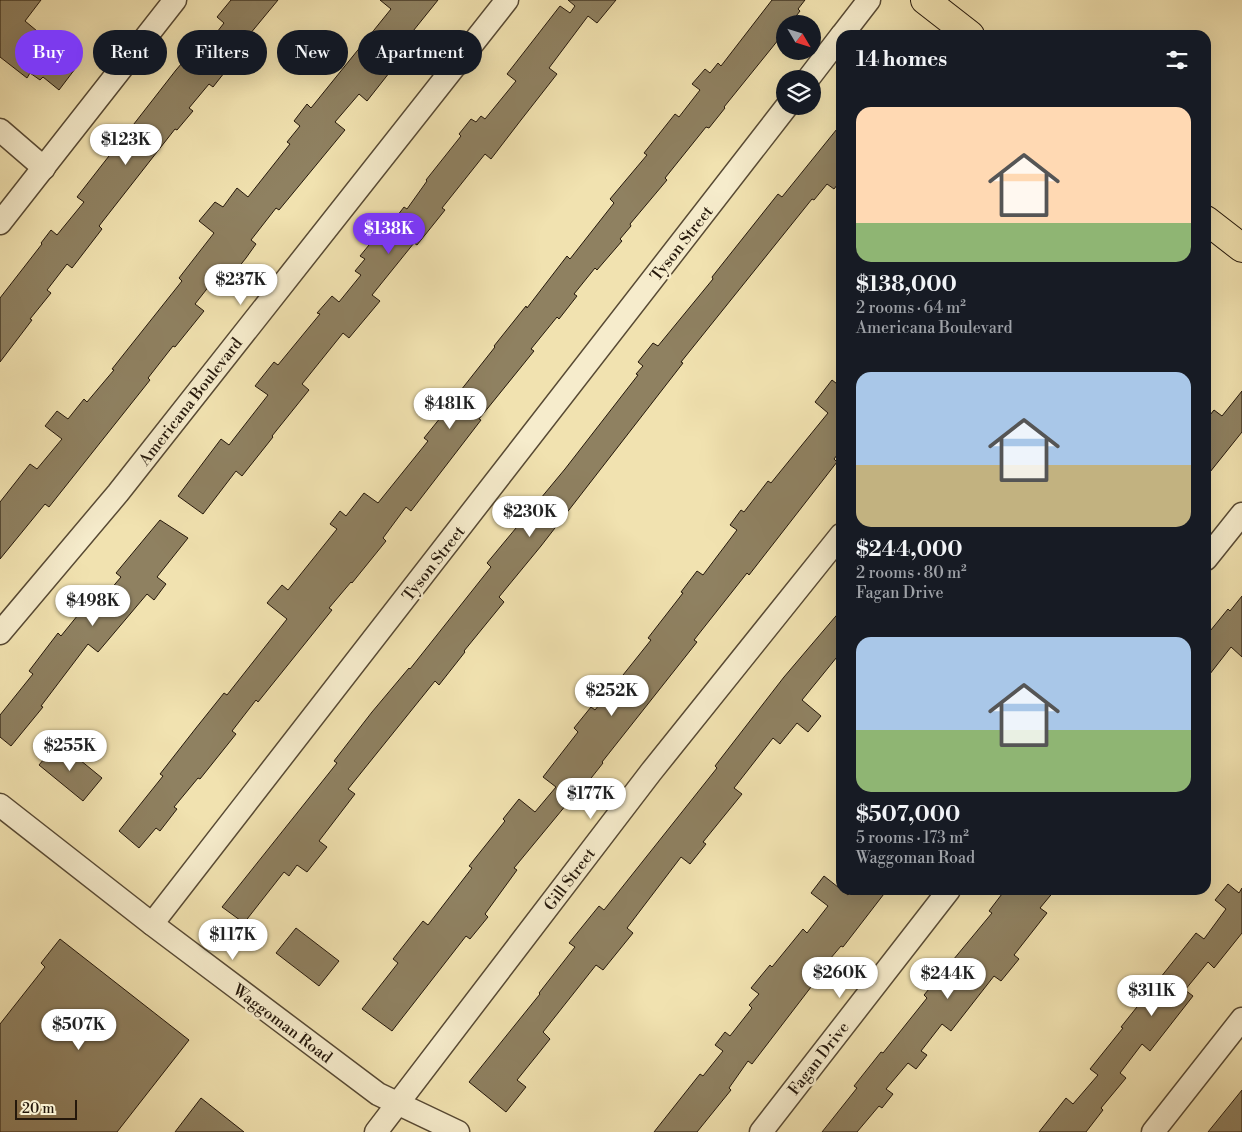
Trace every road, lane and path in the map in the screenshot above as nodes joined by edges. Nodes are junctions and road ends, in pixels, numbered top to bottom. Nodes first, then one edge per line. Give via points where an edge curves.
1 (175, 0) edge
2 (507, 0) edge
3 (869, 0) edge
4 (925, 0) edge
5 (846, 30) edge
6 (964, 30) edge
7 (836, 44) edge
8 (815, 70) edge
9 (780, 115) edge
10 (0, 130) edge
11 (44, 168) junction
12 (0, 223) edge
13 (1211, 224) edge
14 (1242, 248) edge
15 (1242, 514) edge
16 (836, 542) edge
17 (1211, 553) edge
18 (0, 633) edge
19 (0, 805) edge
20 (944, 895) edge
21 (152, 924) junction
22 (1242, 1019) edge
23 (397, 1104) junction
24 (376, 1132) edge
25 (458, 1132) edge
26 (761, 1132) edge
27 (1153, 1132) edge

1 - 11 street
2 - 18 street, Americana Boulevard via 118,493
3 - 5 street
4 - 6 main road
7 - 8 street
9 - 21 street, Tyson Street
10 - 11 street
11 - 12 street
13 - 14 main road
15 - 17 street
16 - 23 street, Gill Street via 651,772
19 - 21 street, Waggoman Road
20 - 26 street, Fagan Drive
21 - 23 street, Waggoman Road via 378,1094
22 - 27 street
23 - 24 street, Gill Street
23 - 25 street, Waggoman Road

